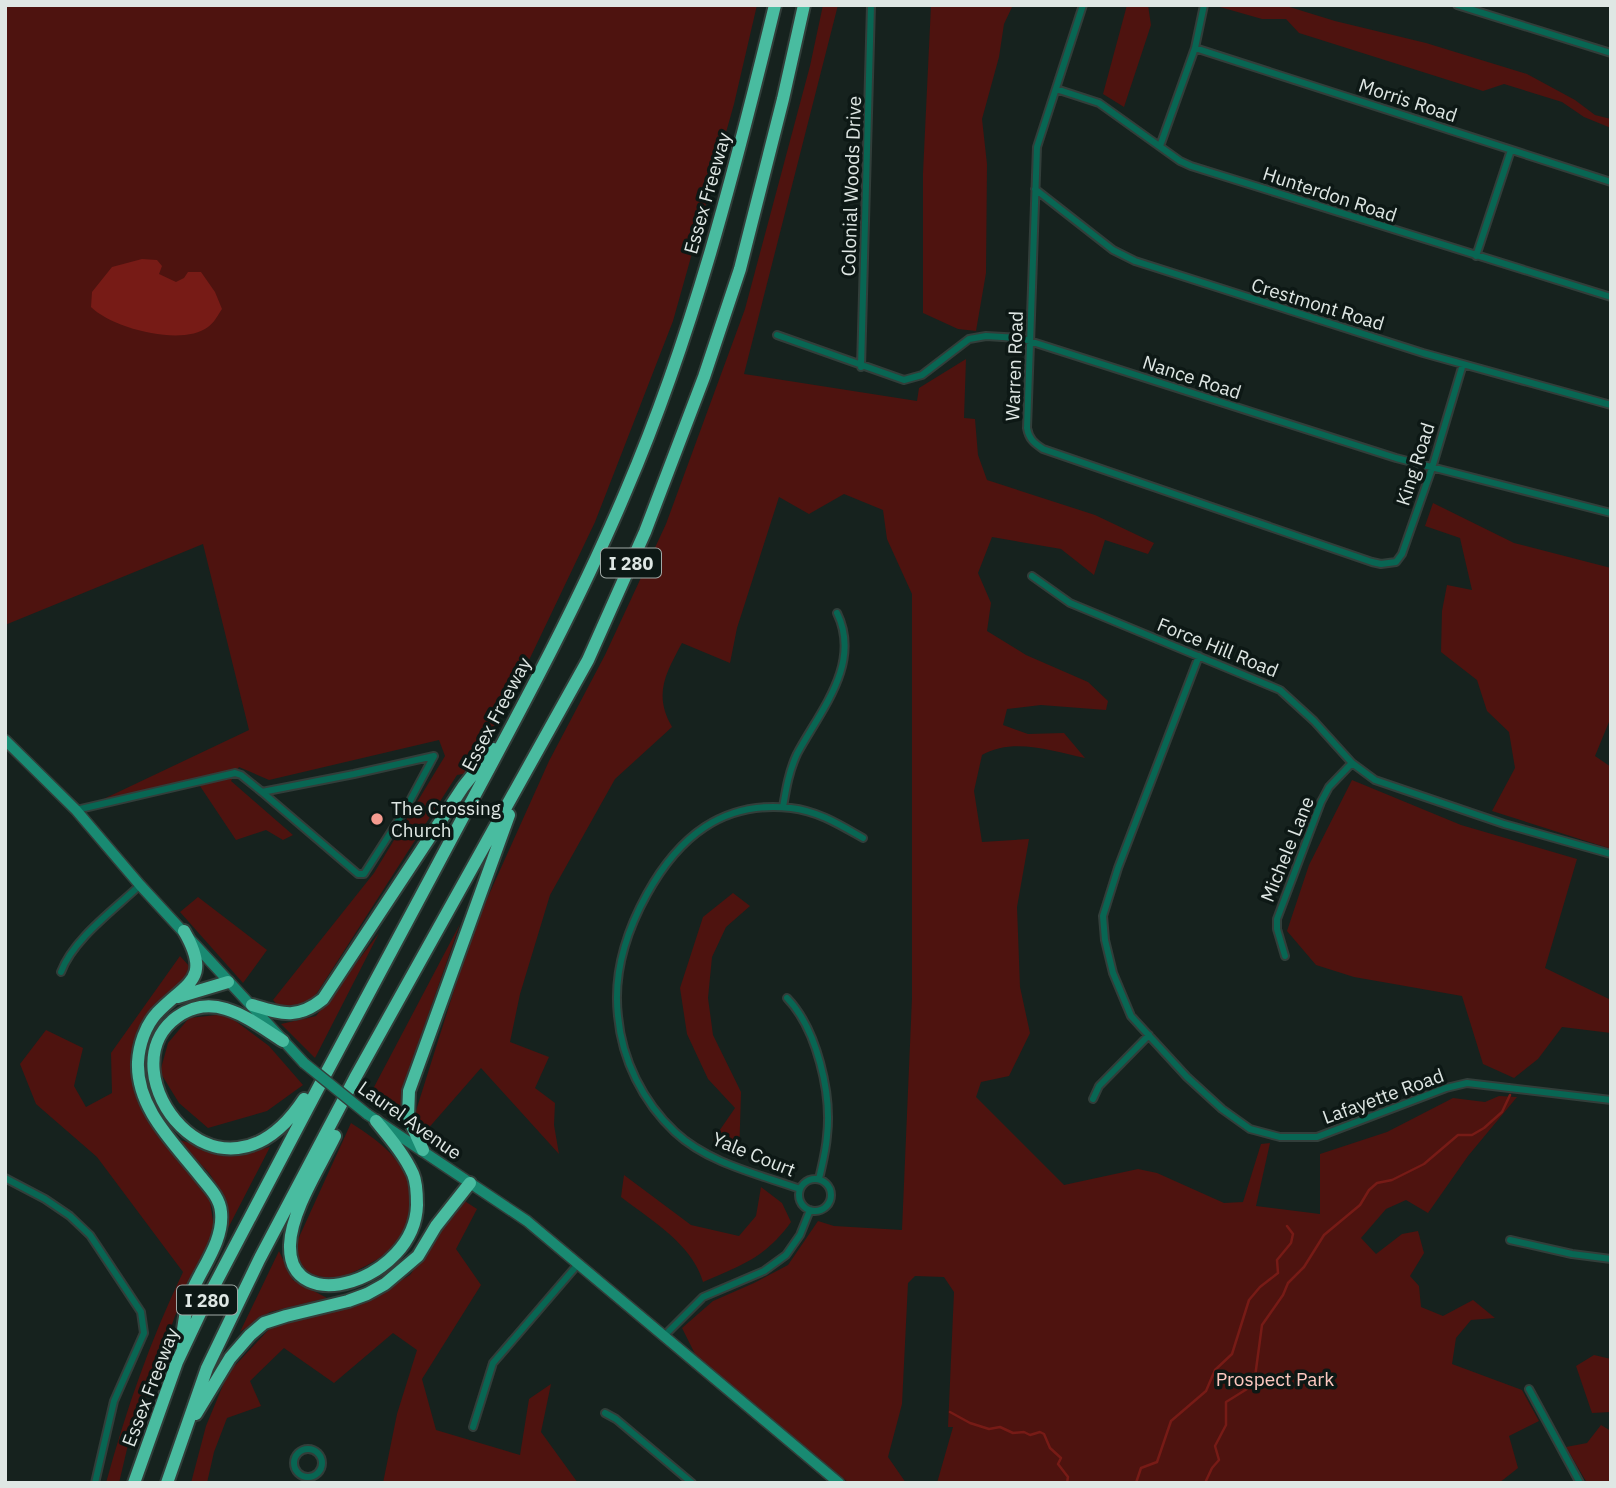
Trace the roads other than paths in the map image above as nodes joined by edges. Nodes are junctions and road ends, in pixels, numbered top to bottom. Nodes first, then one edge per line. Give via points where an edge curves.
1 (775, 5) edge
2 (804, 5) edge
3 (871, 5) edge
4 (1083, 5) edge
5 (1203, 5) edge
6 (1457, 5) edge
7 (1195, 48) junction
8 (1611, 53) edge
9 (1056, 89) junction
10 (1160, 146) junction
11 (1511, 150) junction
12 (1611, 182) edge
13 (1035, 189) junction
14 (1476, 256) junction
15 (1611, 297) edge
16 (777, 335) dead end
17 (1030, 342) junction
18 (1463, 364) junction
19 (861, 367) junction
20 (1611, 405) edge
21 (1432, 468) junction
22 (1611, 513) edge
23 (1387, 564) joint
24 (1032, 576) dead end
25 (837, 613) dead end
26 (1199, 656) junction
27 (513, 724) junction
28 (5, 740) edge
29 (1352, 763) junction
30 (523, 777) junction
31 (262, 792) junction
32 (783, 807) junction
33 (76, 810) junction
34 (863, 838) dead end
35 (1611, 853) edge
36 (140, 885) junction
37 (184, 931) junction
38 (1285, 956) dead end
39 (61, 972) dead end
40 (228, 982) junction
41 (176, 998) junction
42 (787, 998) dead end
43 (252, 1005) junction
44 (1149, 1035) junction
45 (376, 1040) junction
46 (283, 1041) junction
47 (340, 1046) junction
48 (1093, 1099) dead end
49 (1611, 1100) edge
50 (372, 1117) junction
51 (423, 1150) junction
52 (5, 1178) edge
53 (819, 1179) junction
54 (470, 1183) junction
55 (800, 1189) junction
56 (810, 1210) junction
57 (1510, 1240) dead end
58 (1611, 1259) edge
59 (579, 1263) junction
60 (665, 1335) junction
61 (177, 1362) junction
62 (1529, 1389) dead end
63 (605, 1413) dead end
64 (473, 1427) dead end
65 (182, 1438) junction
66 (299, 1479) edge
67 (95, 1483) edge
68 (134, 1483) edge
69 (167, 1483) edge
70 (692, 1483) edge
71 (839, 1483) edge
72 (1580, 1483) edge

1 - 27 highway, Essex Freeway / I 280 via 734,175 660,404 586,582
2 - 30 highway, I 280 via 740,269 705,377 614,602
3 - 19 street, Colonial Woods Drive
4 - 9 street, Warren Road
5 - 7 street
6 - 8 street
7 - 10 street
7 - 11 street, Morris Road
9 - 10 street, Hunterdon Road via 1099,103
9 - 13 street, Warren Road via 1037,147
10 - 14 street, Hunterdon Road via 1191,166
11 - 12 street, Morris Road
11 - 14 street
13 - 17 street, Warren Road
13 - 18 street, Crestmont Road via 1113,250 1135,261
14 - 15 street, Hunterdon Road
16 - 19 street, Nance Road
17 - 19 street, Nance Road via 986,336 969,339 922,375 904,380
17 - 21 street, Nance Road
17 - 23 street, Warren Road via 1027,428 1029,437 1043,449
18 - 20 street, Crestmont Road
18 - 21 street, King Road
21 - 22 street, Nance Road
21 - 23 street, King Road via 1402,554
24 - 26 street, Force Hill Road via 1070,603
25 - 32 street via 845,644 838,679 790,770
26 - 29 street, Force Hill Road via 1280,690
26 - 44 street, Lafayette Road via 1103,916 1113,974 1131,1016
27 - 43 highway via 463,787 323,999 299,1013 283,1014
27 - 47 highway, Essex Freeway / I 280
28 - 33 main road, Laurel Avenue
29 - 35 street, Force Hill Road via 1376,780 1504,824
29 - 38 street, Michele Lane via 1321,802 1277,919
30 - 45 highway, I 280
30 - 51 highway via 409,1091 408,1116
31 - 31 street via 358,874 364,874 434,756
31 - 33 street via 235,773
32 - 34 street, Yale Court via 821,815
32 - 55 street, Yale Court via 723,817 677,848 632,924 621,960 617,998 620,1035 632,1071 663,1119 713,1157
33 - 36 main road, Laurel Avenue
36 - 37 main road, Laurel Avenue
36 - 39 street via 75,947
37 - 40 main road, Laurel Avenue
37 - 41 highway via 194,948 196,970
40 - 41 highway
40 - 43 main road, Laurel Avenue
41 - 61 highway via 157,1013 142,1038 141,1088 160,1126 216,1195 221,1210 221,1229 191,1293
42 - 53 street via 809,1027 826,1096 827,1135
43 - 46 main road, Laurel Avenue
44 - 48 street via 1099,1086
44 - 49 street, Lafayette Road via 1222,1110 1250,1129 1280,1137 1317,1137 1468,1083
45 - 50 highway via 292,1230 290,1248 297,1268 316,1284 343,1284 380,1268 413,1231 418,1194 414,1175
45 - 65 highway, I 280 via 259,1260 207,1368
46 - 47 highway via 227,1007 201,1006 179,1016 161,1034 154,1056 156,1081 168,1110 190,1135 211,1147 239,1149 261,1142 300,1106
46 - 50 main road, Laurel Avenue, bridge
47 - 61 highway, Essex Freeway / I 280
50 - 51 main road, Laurel Avenue
51 - 54 main road, Laurel Avenue
52 - 67 street via 45,1199 90,1235 141,1311 144,1333 114,1401
53 - 55 street via 810,1179
53 - 56 street via 829,1187 831,1200 824,1208
54 - 59 main road, Laurel Avenue via 527,1220
54 - 65 highway via 418,1256 385,1284 348,1301 264,1323 250,1335 230,1357
55 - 56 street via 801,1203
56 - 60 street via 786,1255 764,1271 703,1297
57 - 58 street
59 - 60 main road, Laurel Avenue
59 - 64 street via 493,1363
60 - 71 main road, Laurel Avenue
61 - 68 highway, Essex Freeway / I 280
62 - 72 street
63 - 70 street
65 - 69 highway, I 280
66 - 66 street via 320,1471 321,1457 314,1450 303,1449 295,1455 293,1466

